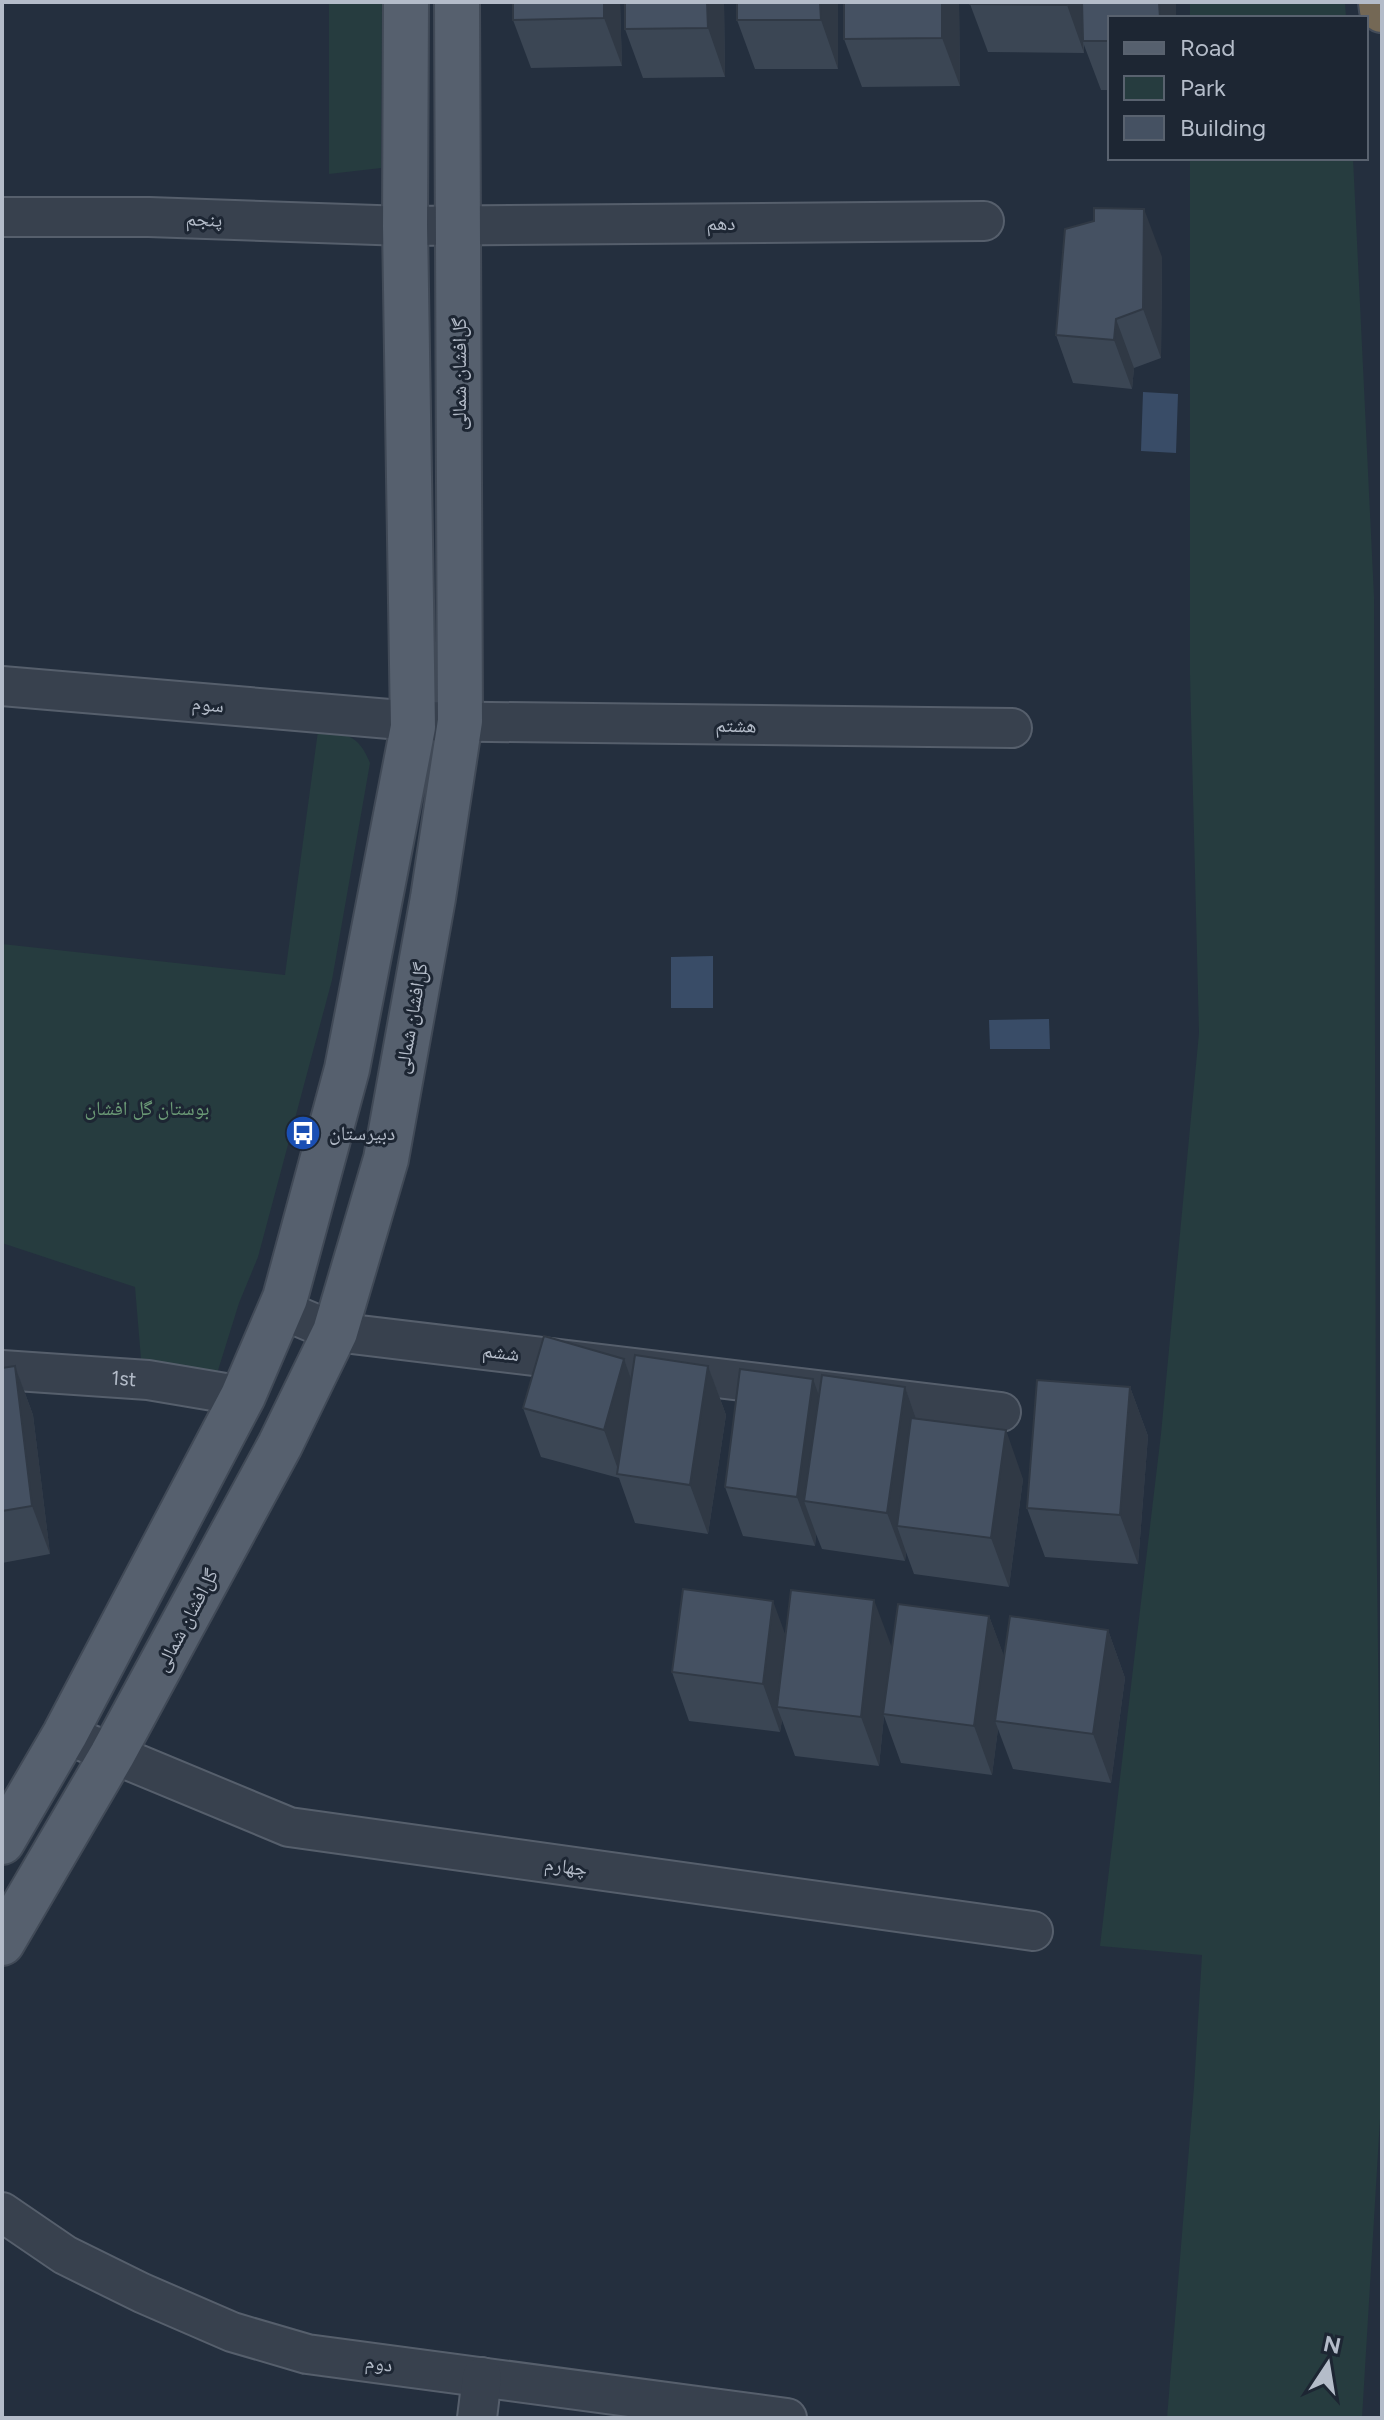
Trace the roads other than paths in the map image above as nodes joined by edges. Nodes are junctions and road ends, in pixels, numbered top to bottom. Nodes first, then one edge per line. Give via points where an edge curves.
1 (406, 2) edge
2 (457, 2) edge
3 (1381, 2) edge
4 (1382, 10) edge
5 (2, 217) edge
6 (984, 221) dead end
7 (405, 226) junction
8 (458, 226) junction
9 (2, 686) edge
10 (413, 721) junction
11 (460, 721) junction
12 (1012, 728) dead end
13 (280, 1309) junction
14 (335, 1332) junction
15 (2, 1370) edge
16 (243, 1396) junction
17 (1001, 1412) dead end
18 (65, 1734) junction
19 (112, 1755) junction
20 (2, 1842) edge
21 (1033, 1931) dead end
22 (2, 1943) edge
23 (2, 2212) edge
24 (482, 2377) junction
25 (477, 2418) edge
26 (787, 2418) edge

1 - 7 main road
2 - 8 main road, گل‌افشان شمالی
3 - 4 highway
5 - 7 street, پنجم
6 - 8 street, دهم
7 - 8 street, پنجم
7 - 10 main road
8 - 11 main road, گل‌افشان شمالی
9 - 10 street, سوم
10 - 11 street, سوم
10 - 13 main road via 347,1069
11 - 12 street, هشتم
11 - 14 main road, گل‌افشان شمالی via 386,1159
13 - 14 street, ششم
13 - 16 main road
14 - 17 street, ششم
14 - 19 main road, گل‌افشان شمالی via 280,1445
15 - 16 street, 1st via 148,1380
16 - 18 main road
18 - 19 street, چهارم
18 - 20 main road
19 - 21 street, چهارم via 289,1827
19 - 22 main road, گل‌افشان شمالی
23 - 24 street, دوم via 65,2255 232,2332 307,2354
24 - 25 street
24 - 26 street, دوم

